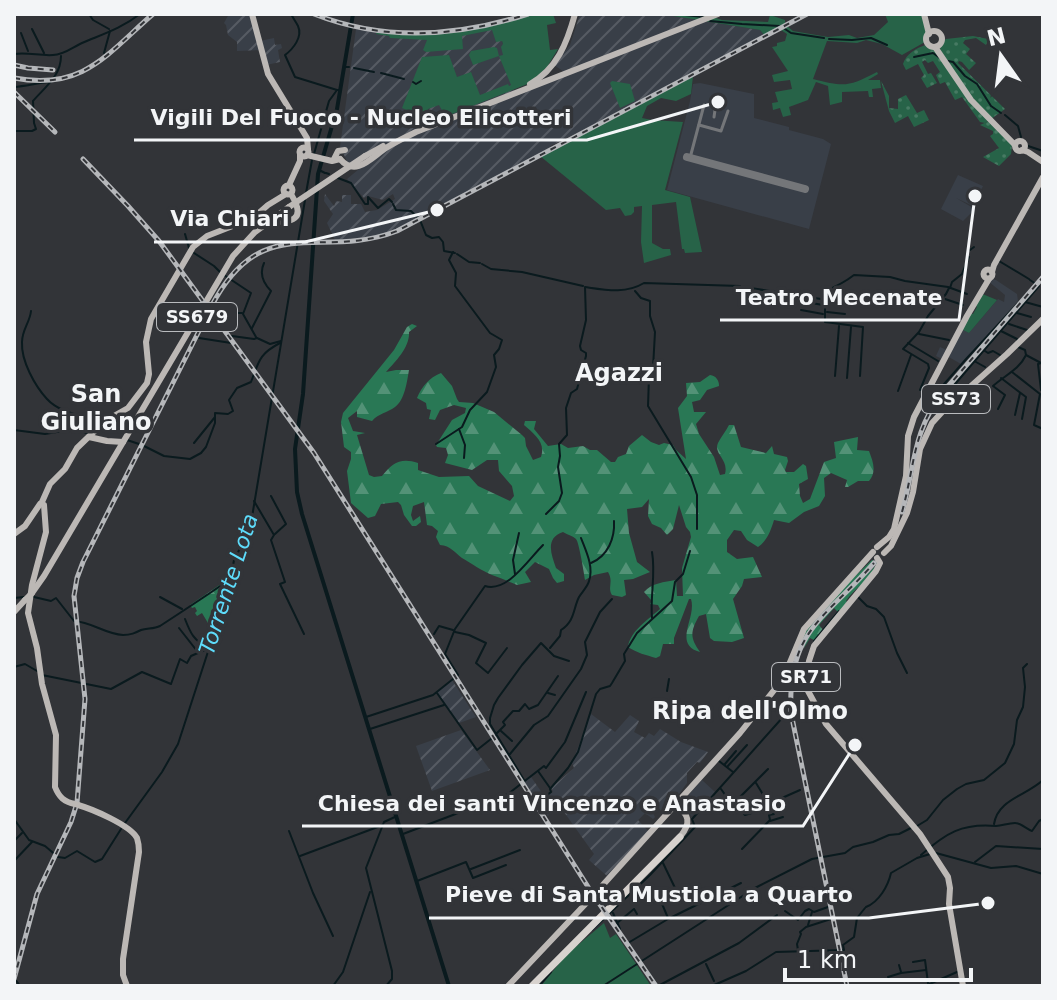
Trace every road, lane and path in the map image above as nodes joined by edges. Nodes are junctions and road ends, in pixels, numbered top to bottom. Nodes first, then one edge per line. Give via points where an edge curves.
1 (252, 14) edge
2 (575, 14) edge
3 (718, 14) edge
4 (925, 17) edge
5 (932, 33) junction
6 (937, 46) junction
7 (1028, 133) dead end
8 (1008, 137) junction
9 (309, 153) junction
10 (1011, 155) dead end
11 (1043, 162) edge
12 (1043, 177) edge
13 (288, 196) junction
14 (281, 222) junction
15 (265, 225) junction
16 (255, 232) junction
17 (1043, 319) edge
18 (148, 364) junction
19 (169, 364) junction
20 (90, 435) junction
21 (121, 442) junction
22 (42, 504) junction
23 (906, 516) junction
24 (14, 534) edge
25 (879, 553) junction
26 (14, 612) edge
27 (678, 808) junction
28 (680, 837) joint
29 (126, 985) edge
30 (508, 986) edge
31 (533, 986) edge
32 (963, 986) edge

1 - 9 main road via 268,74 306,136
2 - 13 main road, SS679, bridge via 561,53 537,80 412,132
3 - 9 main road via 416,132 360,166
4 - 5 main road
5 - 6 main road via 941,37
5 - 6 main road via 927,42
6 - 8 main road via 971,100
7 - 8 main road via 1020,139
8 - 10 main road
8 - 11 main road via 1023,141 1023,148
9 - 13 main road via 300,161
12 - 23 main road via 910,427
13 - 14 main road
13 - 14 main road via 298,208 296,216
13 - 15 main road, SS679
13 - 16 main road
13 - 18 main road via 193,247 151,319
14 - 15 main road
15 - 16 main road, SS679
16 - 19 main road, SS679 via 233,256
17 - 23 main road, SS73 via 932,423 920,449
18 - 19 main road via 160,371
18 - 20 main road via 149,380 140,395
19 - 21 main road, SS679
20 - 21 main road
20 - 22 main road via 50,484
21 - 26 main road, SS679, bridge via 44,576
22 - 24 main road
22 - 29 main road via 46,532 28,608 56,732 55,787 63,800 94,810 128,829 138,841 122,966
23 - 25 main road, SS73 via 889,547
23 - 25 main road, SS73 via 891,546
25 - 27 main road, SS73 via 804,629 783,679
25 - 32 main road, SR71 via 879,568 814,646 806,685 831,730 920,834 948,877
27 - 28 main road via 688,818
27 - 30 main road, SS73
28 - 31 highway

